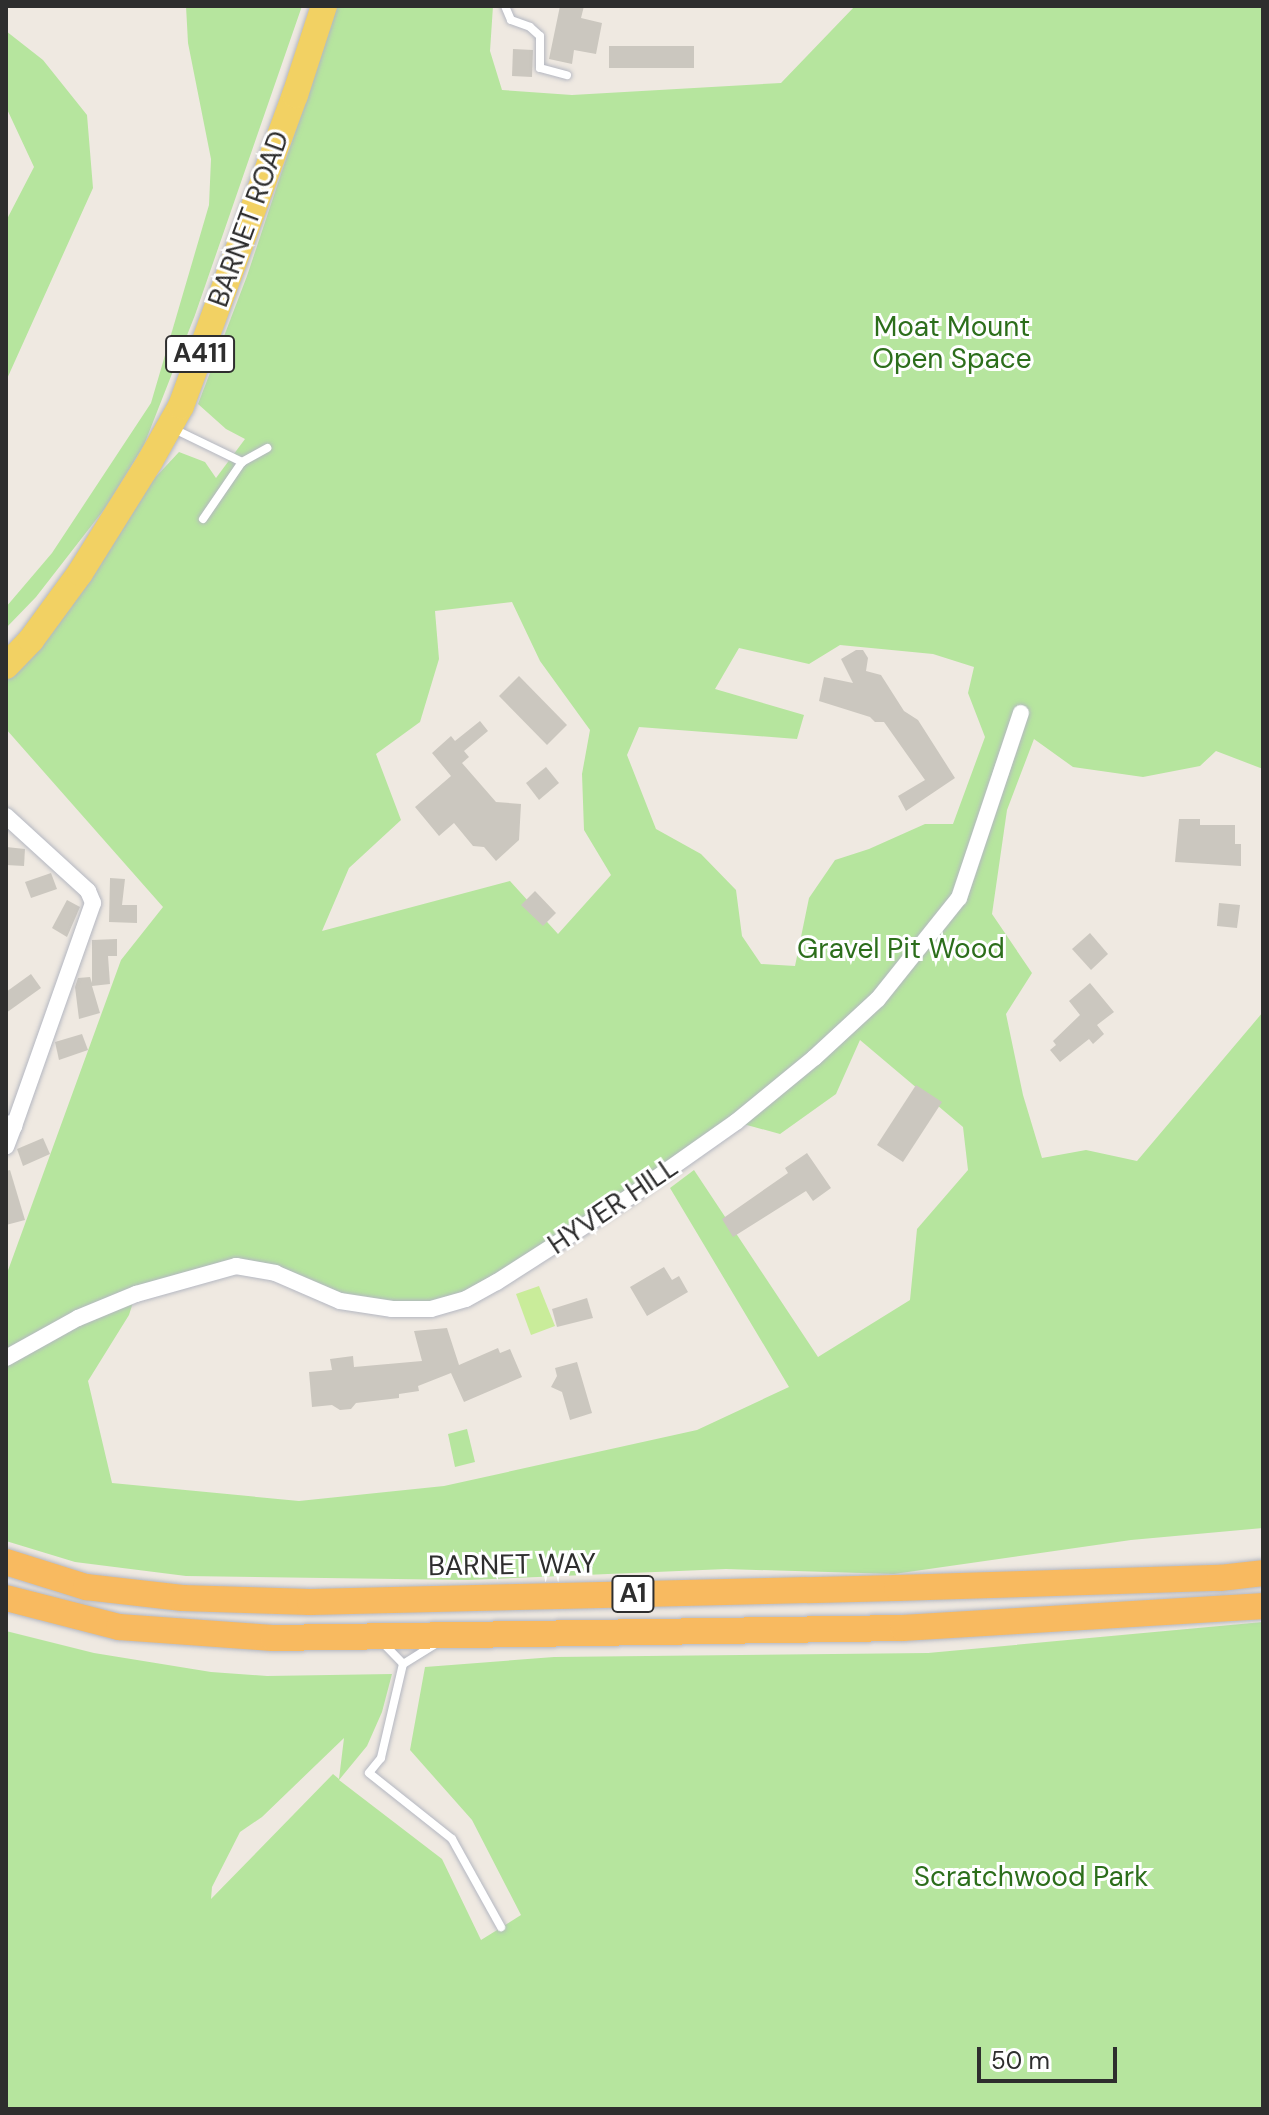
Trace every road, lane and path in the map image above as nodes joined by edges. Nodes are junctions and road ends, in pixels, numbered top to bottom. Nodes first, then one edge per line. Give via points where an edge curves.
1 (324, 6) edge
2 (505, 6) edge
3 (567, 75) dead end
4 (169, 426) junction
5 (267, 448) dead end
6 (242, 462) junction
7 (203, 519) dead end
8 (6, 666) edge
9 (1021, 713) dead end
10 (6, 816) edge
11 (10, 1124) edge
12 (6, 1147) edge
13 (6, 1358) edge
14 (6, 1562) edge
15 (1263, 1573) edge
16 (6, 1598) edge
17 (1263, 1606) edge
18 (376, 1635) junction
19 (447, 1636) junction
20 (403, 1664) junction
21 (501, 1927) dead end

1 - 4 main road, BARNET ROAD / A411 via 181,406
2 - 3 lane via 511,20 540,36 540,68
4 - 6 lane
4 - 8 main road, BARNET ROAD / A411 via 80,573
5 - 6 lane
6 - 7 lane
9 - 13 street, HYVER HILL via 959,898 878,999 736,1122 497,1282 431,1309 392,1309 340,1301 275,1273 236,1266 136,1294 78,1318
10 - 11 street via 88,891 93,903
11 - 12 street
14 - 15 highway, BARNET WAY / A1 via 99,1589 310,1602
16 - 18 highway, A1 via 119,1627 177,1633 249,1638
17 - 19 highway, A1 via 903,1628
18 - 19 highway, A1
18 - 20 lane
19 - 20 lane
20 - 21 lane via 381,1758 369,1773 452,1839

